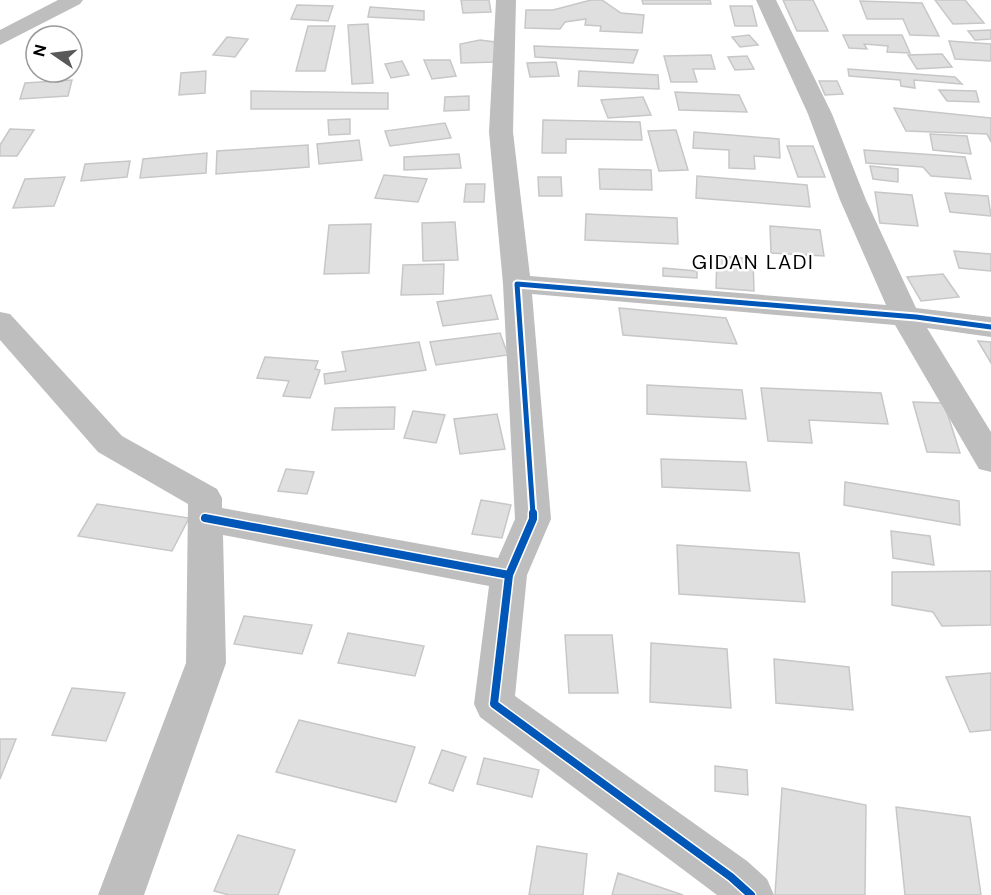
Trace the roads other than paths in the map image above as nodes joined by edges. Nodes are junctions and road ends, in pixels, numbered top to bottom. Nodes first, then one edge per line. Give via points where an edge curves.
1 (73, 0) edge
2 (506, 0) edge
3 (766, 0) edge
4 (0, 39) edge
5 (517, 284) junction
6 (905, 316) junction
7 (0, 321) edge
8 (991, 327) edge
9 (991, 460) edge
10 (205, 518) junction
11 (509, 575) junction
12 (121, 895) edge
13 (751, 895) edge

1 - 4 street
2 - 5 street via 501,132
3 - 6 street via 820,114
5 - 6 street
5 - 11 street via 533,519
6 - 8 street
6 - 9 street
7 - 10 street via 110,444 205,498
10 - 11 street
10 - 12 street via 206,663
11 - 13 street via 494,704

